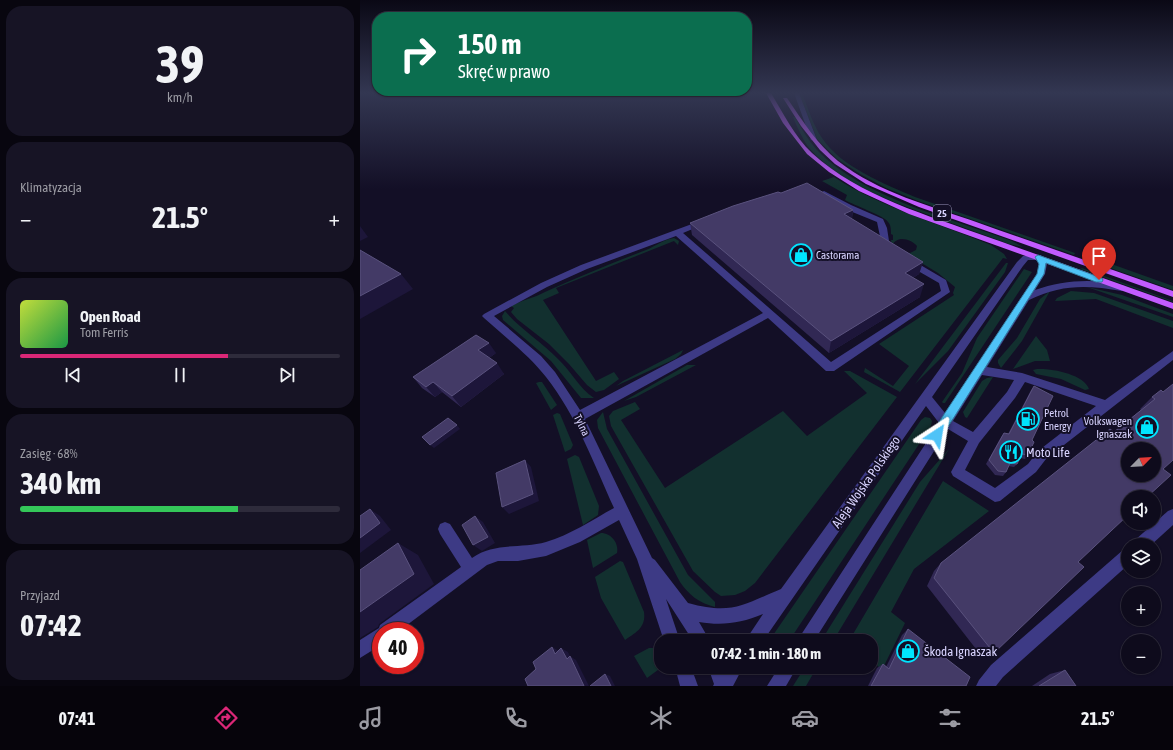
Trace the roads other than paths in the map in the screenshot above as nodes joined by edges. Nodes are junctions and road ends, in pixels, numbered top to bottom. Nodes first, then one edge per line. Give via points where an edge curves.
1 (788, 125) edge
2 (794, 125) edge
3 (803, 125) edge
4 (808, 125) edge
5 (814, 140) junction
6 (800, 141) junction
7 (816, 192) edge
8 (710, 221) edge
9 (677, 232) junction
10 (1043, 248) junction
11 (1038, 257) junction
12 (1124, 289) junction
13 (1173, 294) edge
14 (1024, 299) junction
15 (1173, 306) edge
16 (769, 314) junction
17 (1173, 355) edge
18 (978, 370) junction
19 (1022, 377) junction
20 (926, 397) junction
21 (1106, 405) junction
22 (578, 417) junction
23 (945, 422) junction
24 (975, 439) junction
25 (622, 511) junction
26 (1173, 516) edge
27 (445, 530) dead end
28 (1148, 538) edge
29 (644, 557) junction
30 (1121, 561) edge
31 (470, 568) junction
32 (786, 594) junction
33 (683, 610) junction
34 (398, 622) edge
35 (670, 634) edge
36 (698, 634) edge
37 (758, 634) edge
38 (809, 634) edge
39 (372, 641) edge
40 (360, 650) edge
41 (685, 674) edge
42 (719, 674) edge
43 (731, 674) edge
44 (784, 674) edge
45 (724, 685) edge
46 (689, 686) edge
47 (776, 686) edge
48 (985, 686) edge

1 - 6 main road, 25
2 - 6 main road
3 - 5 main road, 25
4 - 5 street
5 - 10 main road, 25 via 826,154 845,168 890,193
6 - 11 main road, 25 via 815,159 873,196
7 - 16 street via 822,192 880,221 883,239 888,248 943,282 946,292 830,368
8 - 9 street
9 - 16 street
9 - 22 street, Tylna via 566,274 487,316 537,359 551,375
10 - 11 street
10 - 13 main road, 25
11 - 12 main road, 25
11 - 14 street via 1043,263 1042,269
11 - 20 street, Aleja Wojska Polskiego via 1026,258 1020,264
12 - 14 street via 1097,284 1066,284 1048,288
12 - 15 main road, 25
14 - 18 street
16 - 22 street
17 - 21 street
18 - 19 street
18 - 23 street
19 - 21 street
19 - 24 street via 1011,396
20 - 23 street
20 - 32 street, Aleja Wojska Polskiego
21 - 24 street via 995,496 957,472
22 - 25 street, Tylna
23 - 24 street
23 - 38 street
25 - 29 street, Tylna
25 - 31 street via 563,543 518,554 498,554 483,559
26 - 28 street
27 - 31 street
29 - 33 street, Tylna
29 - 35 street, Tylna
30 - 48 street via 997,671
31 - 34 street
32 - 33 street via 756,610 736,616 700,615
32 - 37 street, Aleja Wojska Polskiego
33 - 36 street, Tylna
39 - 40 street
41 - 46 street
42 - 45 street
43 - 45 street
44 - 47 street

